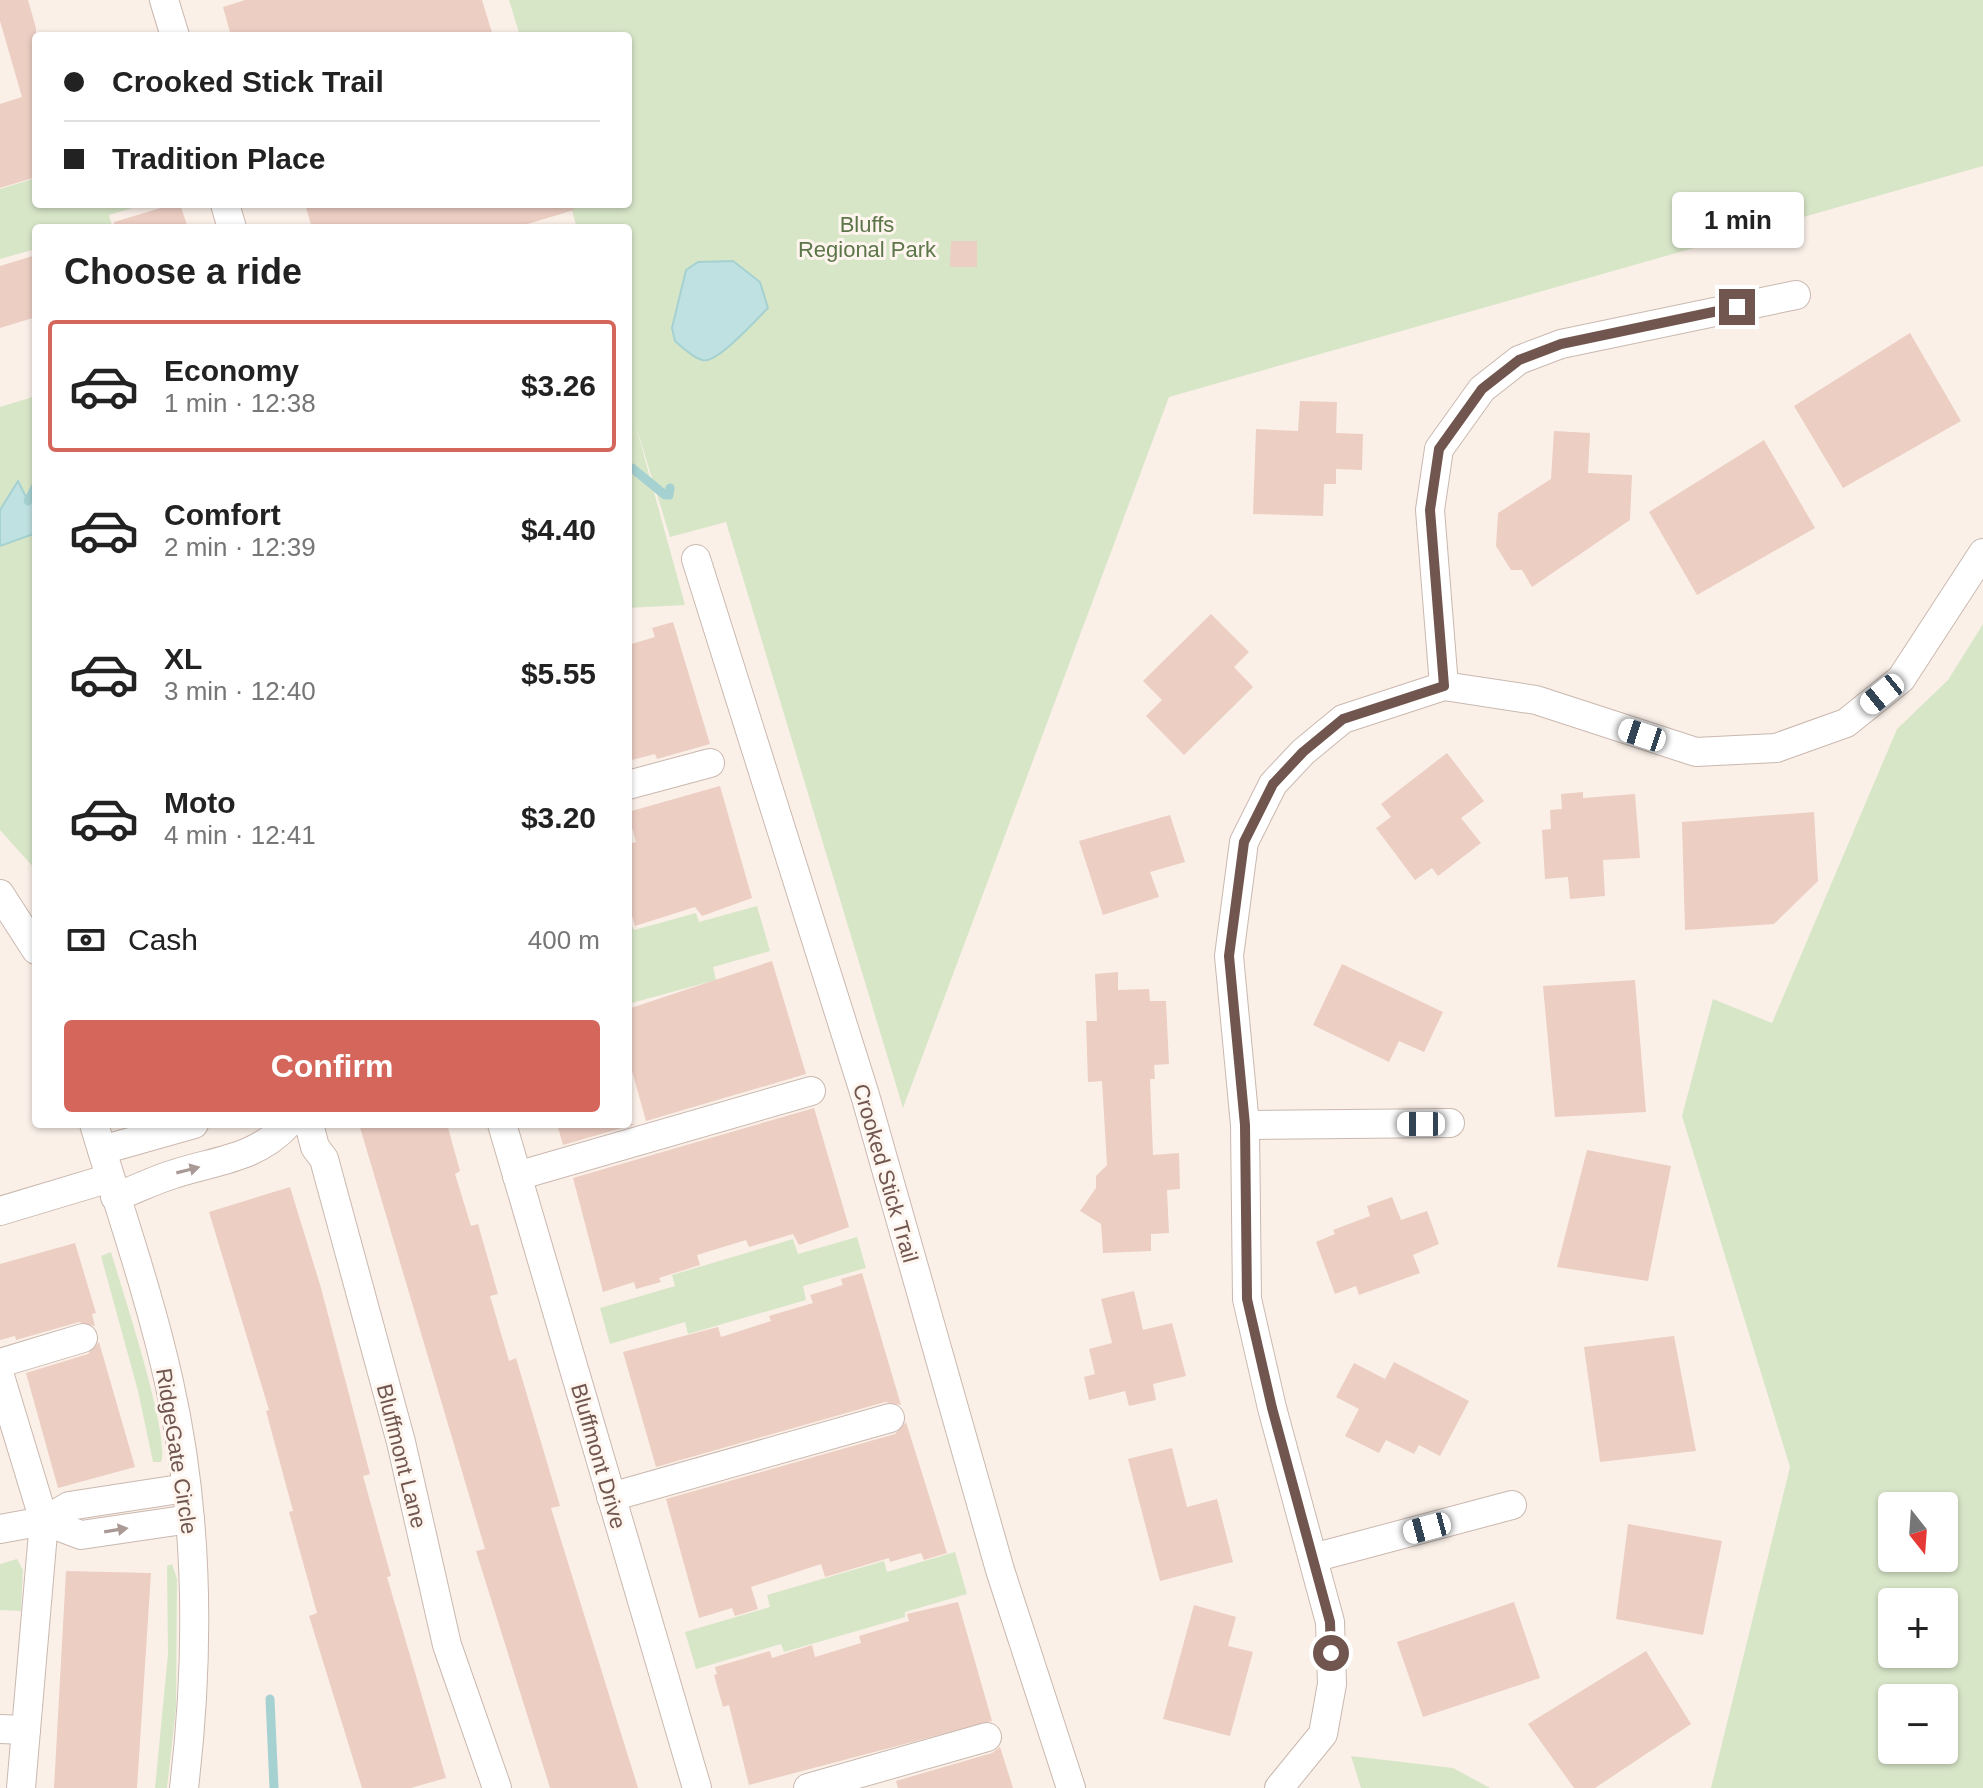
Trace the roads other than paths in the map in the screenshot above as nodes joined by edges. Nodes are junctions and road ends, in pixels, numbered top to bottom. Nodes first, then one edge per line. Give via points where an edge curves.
1 (164, 0) edge
2 (174, 32) edge
3 (1796, 295) dead end
4 (1983, 553) edge
5 (696, 559) dead end
6 (1444, 686) junction
7 (710, 763) dead end
8 (632, 784) edge
9 (0, 894) edge
10 (32, 944) edge
11 (811, 1091) dead end
12 (1450, 1123) dead end
13 (1245, 1125) junction
14 (164, 1128) edge
15 (284, 1128) edge
16 (310, 1128) edge
17 (503, 1128) edge
18 (98, 1137) edge
19 (517, 1176) junction
20 (112, 1188) junction
21 (0, 1211) edge
22 (83, 1338) dead end
23 (0, 1363) edge
24 (0, 1376) edge
25 (890, 1418) dead end
26 (186, 1488) junction
27 (611, 1497) junction
28 (1512, 1505) dead end
29 (190, 1519) junction
30 (44, 1521) junction
31 (0, 1529) edge
32 (1313, 1558) junction
33 (13, 1730) edge
34 (987, 1737) dead end
35 (21, 1788) edge
36 (184, 1788) edge
37 (497, 1788) edge
38 (697, 1788) edge
39 (808, 1788) edge
40 (1071, 1788) edge
41 (1279, 1788) edge

1 - 2 street
3 - 6 street via 1561,344 1519,360 1482,389 1439,449 1430,510
4 - 6 street via 1901,679 1846,723 1776,748 1696,752 1536,700
5 - 40 street, Crooked Stick Trail via 865,1095 1000,1570
6 - 13 street via 1343,719 1273,784 1244,842 1229,956
7 - 8 street
9 - 10 street
11 - 19 street
12 - 13 street
13 - 32 street via 1247,1299
14 - 18 street
20 -> 15 street via 244,1157
16 - 37 street, Bluffmont Lane via 324,1159 401,1442 447,1645
17 - 19 street, Bluffmont Drive
18 - 20 street, RidgeGate Circle
19 - 27 street, Bluffmont Drive
20 - 21 street
20 - 26 street, RidgeGate Circle via 169,1382
22 - 23 street
24 - 30 street
25 - 27 street
26 - 29 street, RidgeGate Circle
26 - 30 street via 69,1506
27 - 38 street, Bluffmont Drive
28 - 32 street
30 -> 29 street via 81,1535
29 - 36 street, RidgeGate Circle via 197,1638
30 - 31 street
30 - 33 street
32 - 41 street via 1330,1622 1332,1684 1323,1734
33 - 35 street
34 - 39 street

